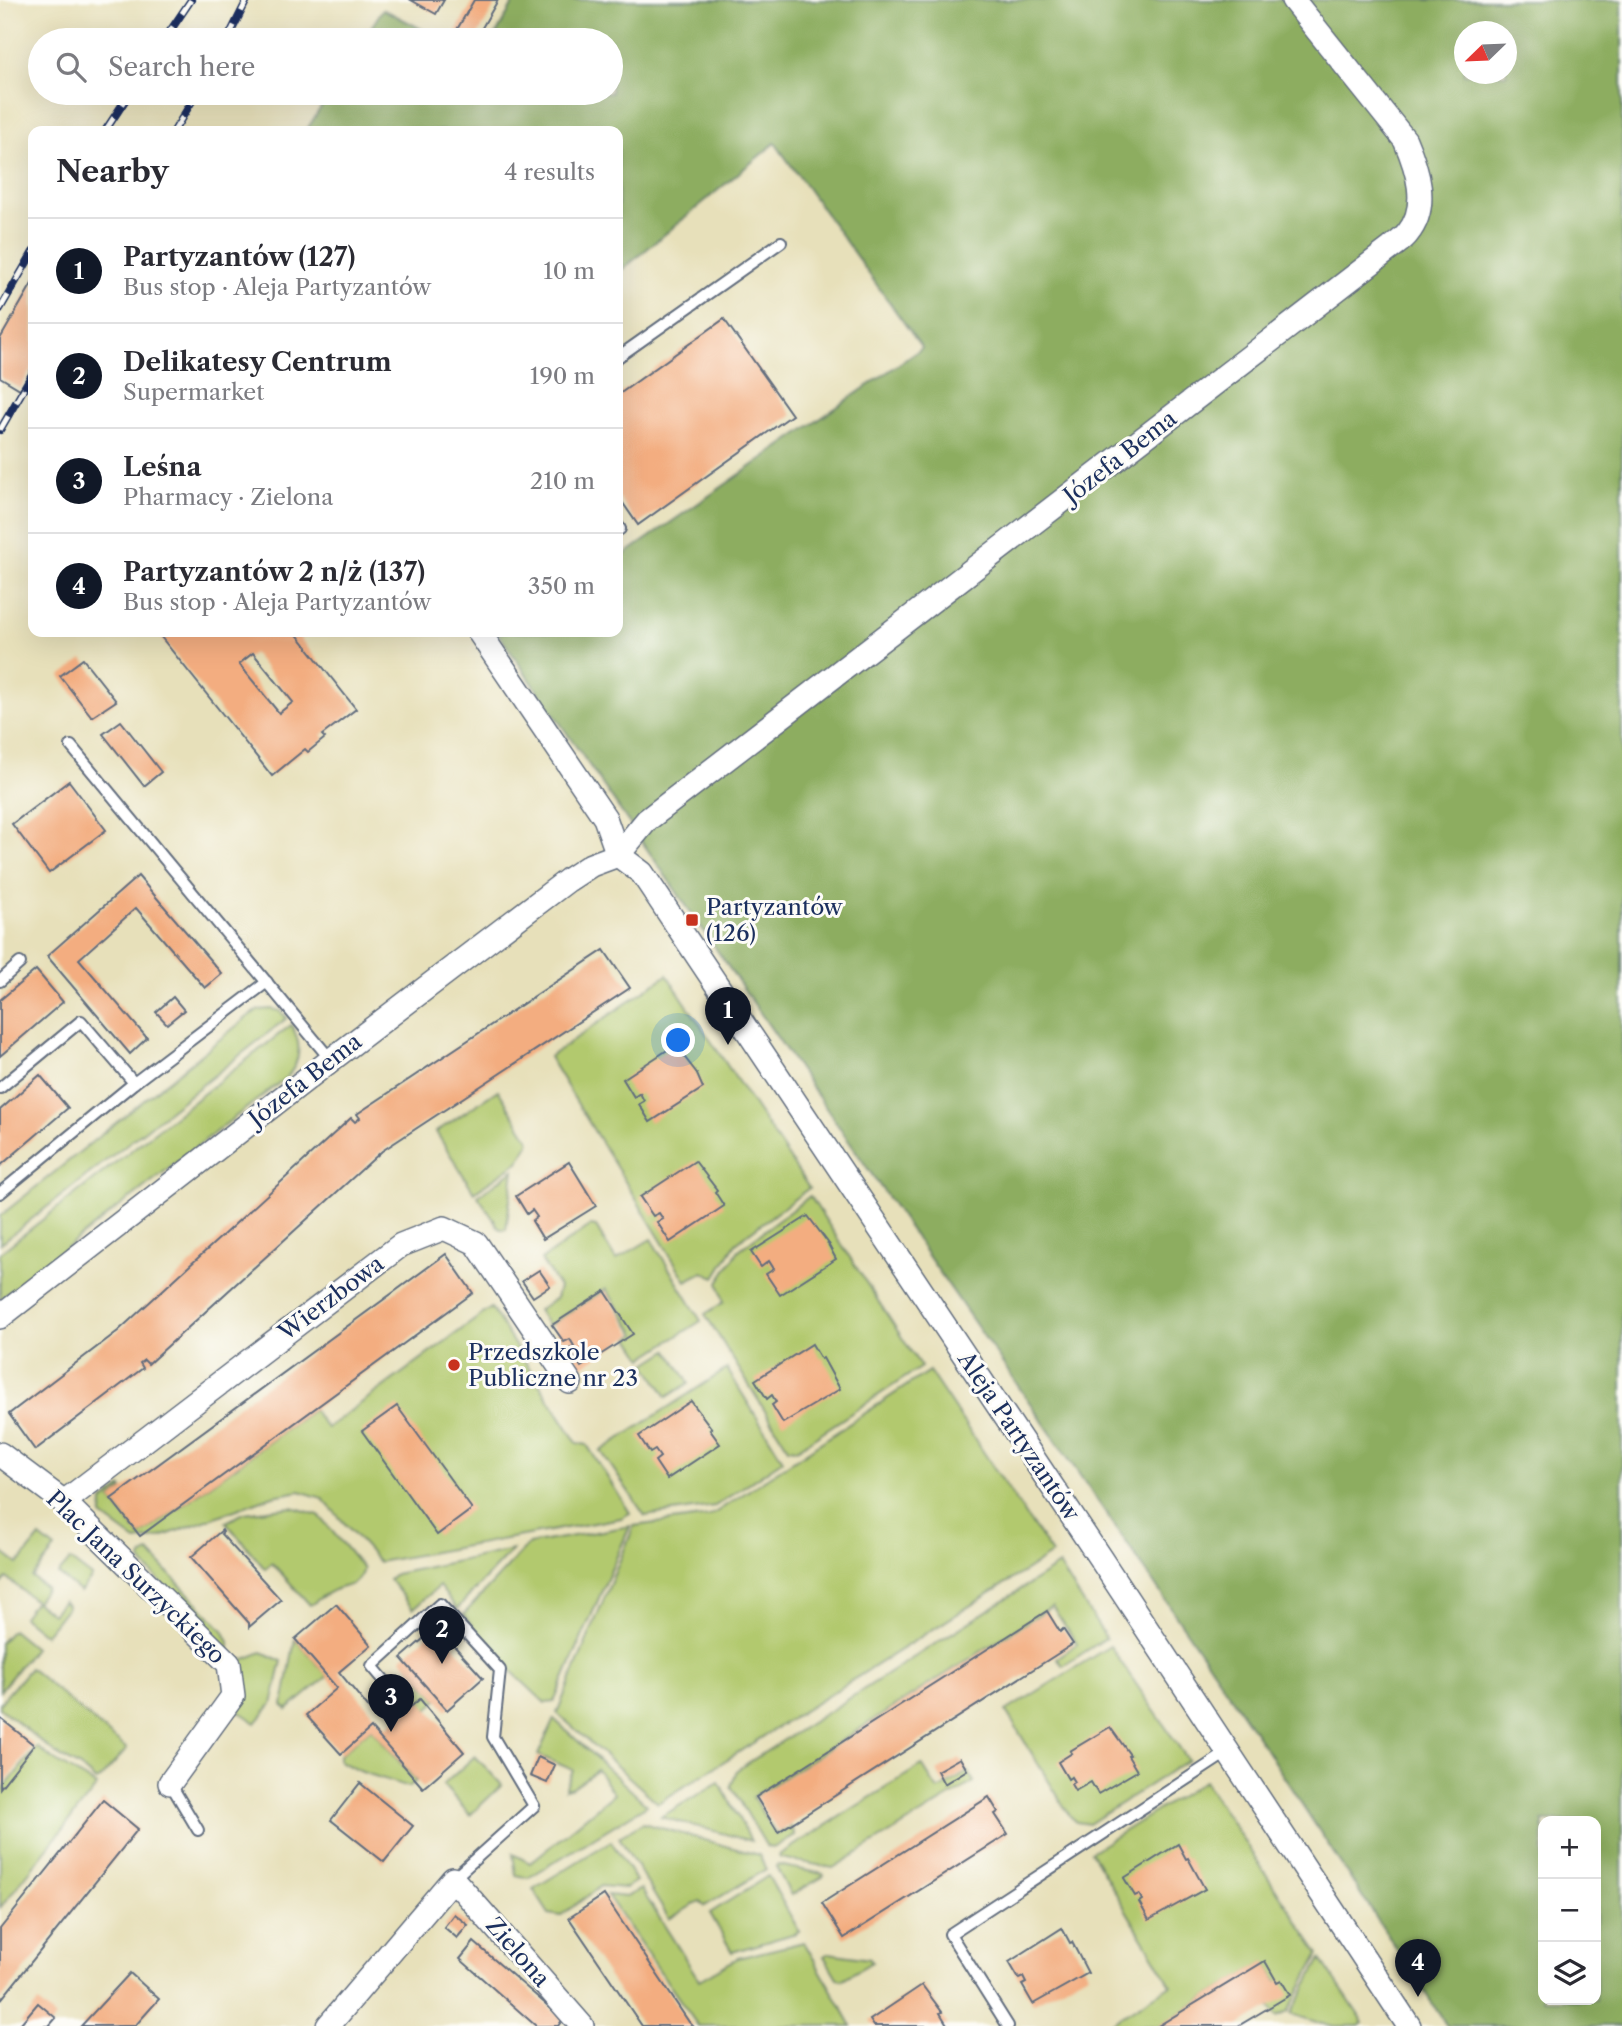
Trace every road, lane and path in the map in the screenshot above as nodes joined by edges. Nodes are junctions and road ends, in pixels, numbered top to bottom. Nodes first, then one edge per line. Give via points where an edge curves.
1 (1293, 0) edge
2 (781, 242) dead end
3 (623, 353) edge
4 (482, 637) edge
5 (71, 746) dead end
6 (618, 855) junction
7 (20, 963) dead end
8 (0, 981) edge
9 (267, 982) junction
10 (331, 1060) junction
11 (134, 1083) junction
12 (0, 1088) edge
13 (0, 1193) edge
14 (0, 1317) edge
15 (570, 1382) dead end
16 (0, 1454) edge
17 (64, 1502) junction
18 (400, 1699) dead end
19 (1228, 1752) junction
20 (170, 1783) joint
21 (198, 1830) dead end
22 (453, 1879) junction
23 (328, 2026) edge
24 (582, 2026) edge
25 (1008, 2026) edge
26 (1409, 2026) edge

1 - 6 street, Józefa Bema via 1405,140 1419,186 1420,210 1409,232 647,820
2 - 3 lane
4 - 6 street via 606,818
5 - 9 lane
6 - 10 street, Józefa Bema via 568,880
6 - 19 street, Aleja Partyzantów via 642,873
7 - 8 lane
9 - 10 lane
9 - 11 lane
10 - 14 street, Józefa Bema
11 - 12 lane via 80,1021
11 - 13 lane
15 - 17 street, Wierzbowa via 475,1243 444,1228 401,1245
16 - 17 street, Plac Jana Surzyckiego
17 - 20 street, Plac Jana Surzyckiego via 229,1664 233,1696
18 - 22 lane via 372,1666 440,1604 500,1670 493,1737 534,1806
19 - 25 lane via 950,1934
19 - 26 street, Aleja Partyzantów
20 - 21 lane
22 - 23 street
22 - 24 street, Zielona

